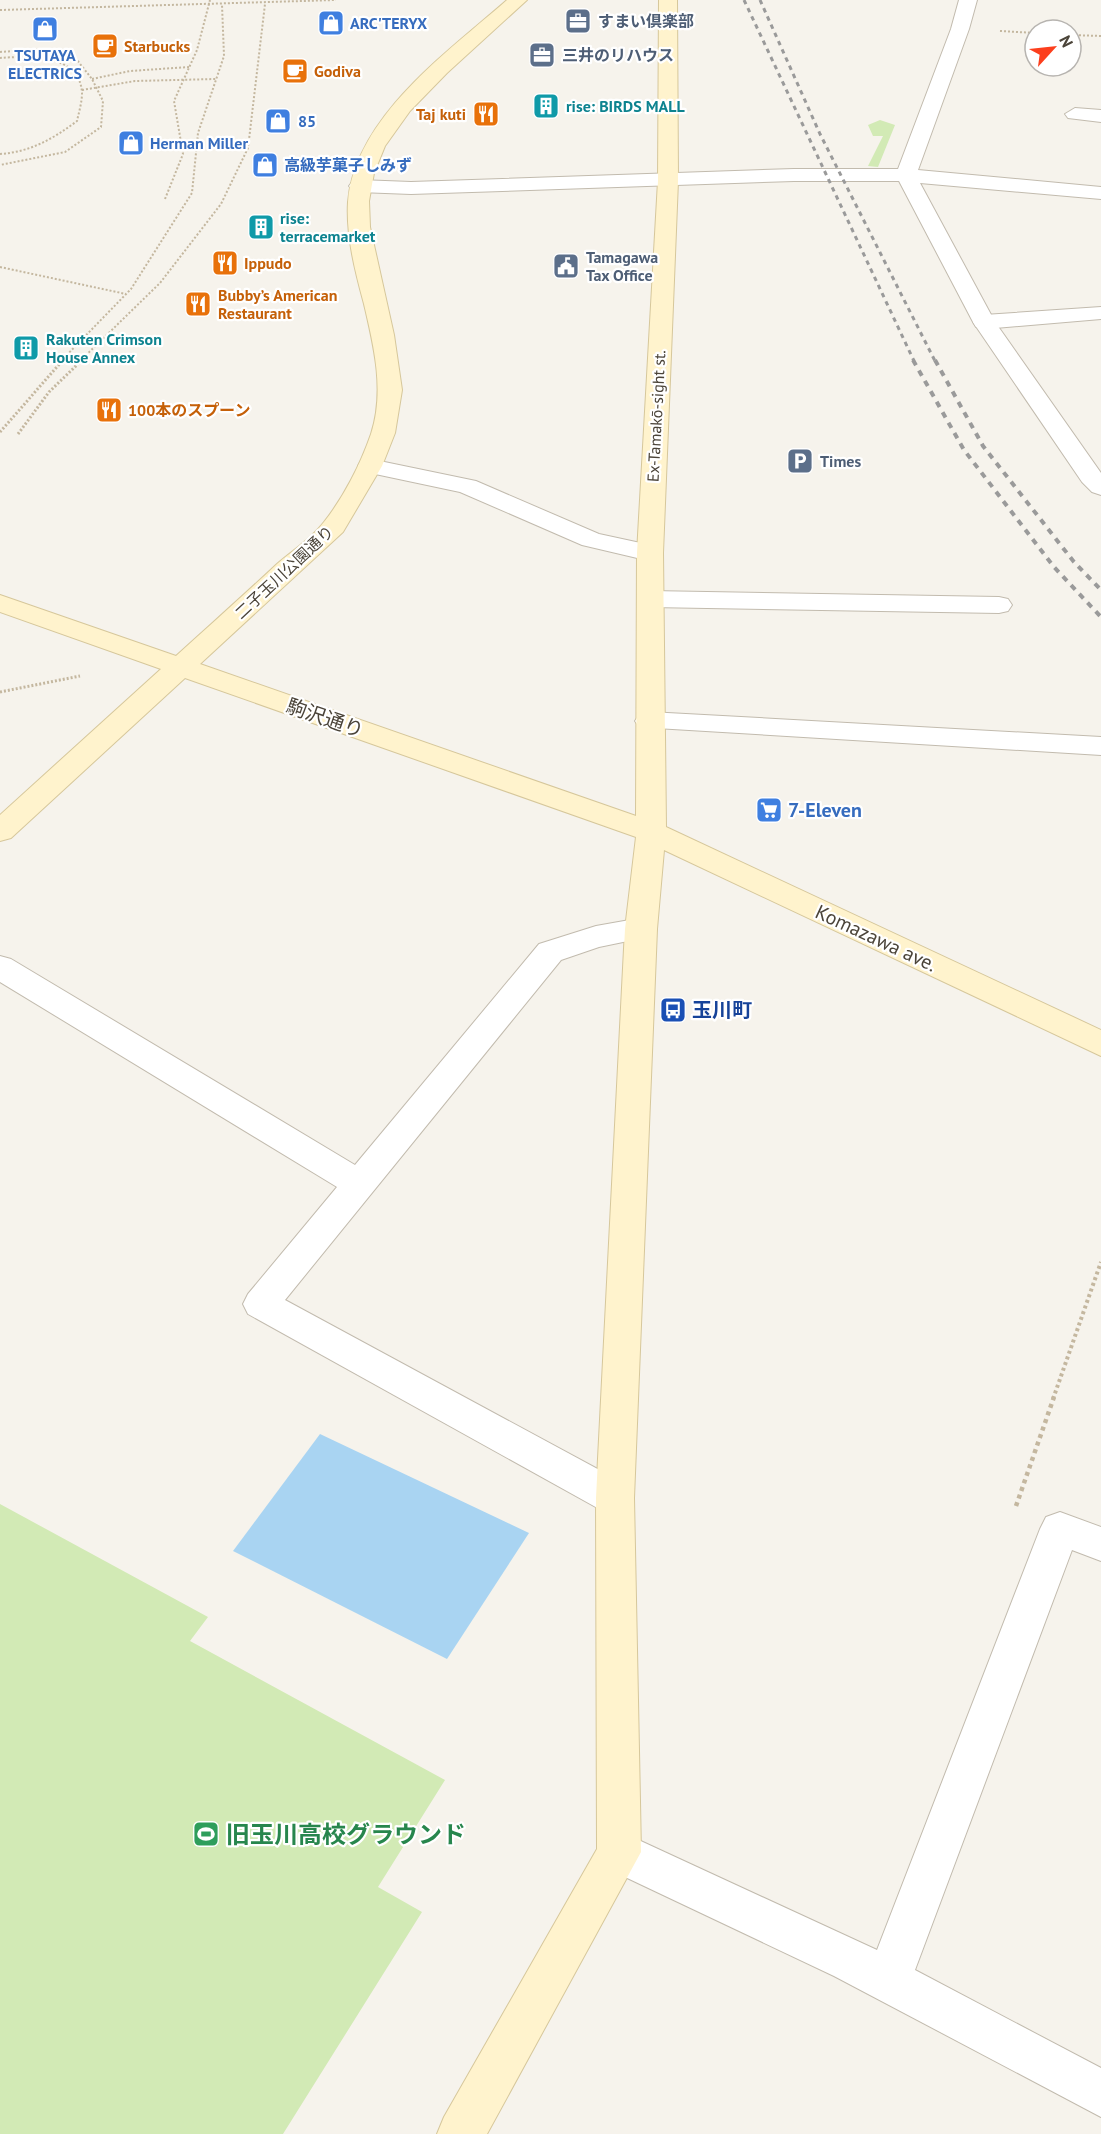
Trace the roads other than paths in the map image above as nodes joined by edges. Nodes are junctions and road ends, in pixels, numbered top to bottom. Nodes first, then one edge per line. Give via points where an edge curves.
1 (518, 0) edge
2 (668, 0) edge
3 (968, 0) edge
4 (1075, 114) dead end
5 (1101, 116) edge
6 (906, 175) junction
7 (668, 181) junction
8 (359, 186) junction
9 (1101, 193) edge
10 (1101, 313) edge
11 (984, 322) junction
12 (370, 466) junction
13 (1098, 480) edge
14 (650, 553) junction
15 (650, 599) junction
16 (0, 603) edge
17 (999, 605) dead end
18 (182, 667) junction
19 (649, 721) junction
20 (1101, 746) edge
21 (0, 831) edge
22 (651, 832) junction
23 (641, 929) junction
24 (0, 967) edge
25 (1101, 1044) edge
26 (357, 1183) junction
27 (615, 1498) junction
28 (1101, 1544) edge
29 (619, 1852) junction
30 (888, 1981) junction
31 (1101, 2093) edge
32 (460, 2134) edge

1 - 8 street, 二子玉川公園通り via 390,123
2 - 7 street, Ex-Tamakō-sight st.
3 - 6 street
4 - 5 lane
6 - 7 street
6 - 9 street
6 - 11 street
7 - 8 street
7 - 14 street, Ex-Tamakō-sight st.
8 - 12 street, 二子玉川公園通り via 361,255 383,333 391,397 385,429
10 - 11 lane
11 - 13 street
12 - 14 street via 467,486 591,540
12 - 18 street, 二子玉川公園通り via 334,527
14 - 15 street, Ex-Tamakō-sight st.
15 - 17 street
15 - 19 street, Ex-Tamakō-sight st.
16 - 18 street, 駒沢通り
18 - 21 street, 二子玉川公園通り
18 - 22 street, 駒沢通り
19 - 20 street
19 - 22 street, Ex-Tamakō-sight st.
22 - 23 street, Ex-Tamakō-sight st.
22 - 25 street, Komazawa ave.
23 - 26 street via 596,937 550,952
23 - 27 street, Ex-Tamakō-sight st.
24 - 26 street
26 - 27 street via 261,1304
27 - 29 street, Ex-Tamakō-sight st.
28 - 30 street via 1060,1529
29 - 30 street
29 - 32 street
30 - 31 street

